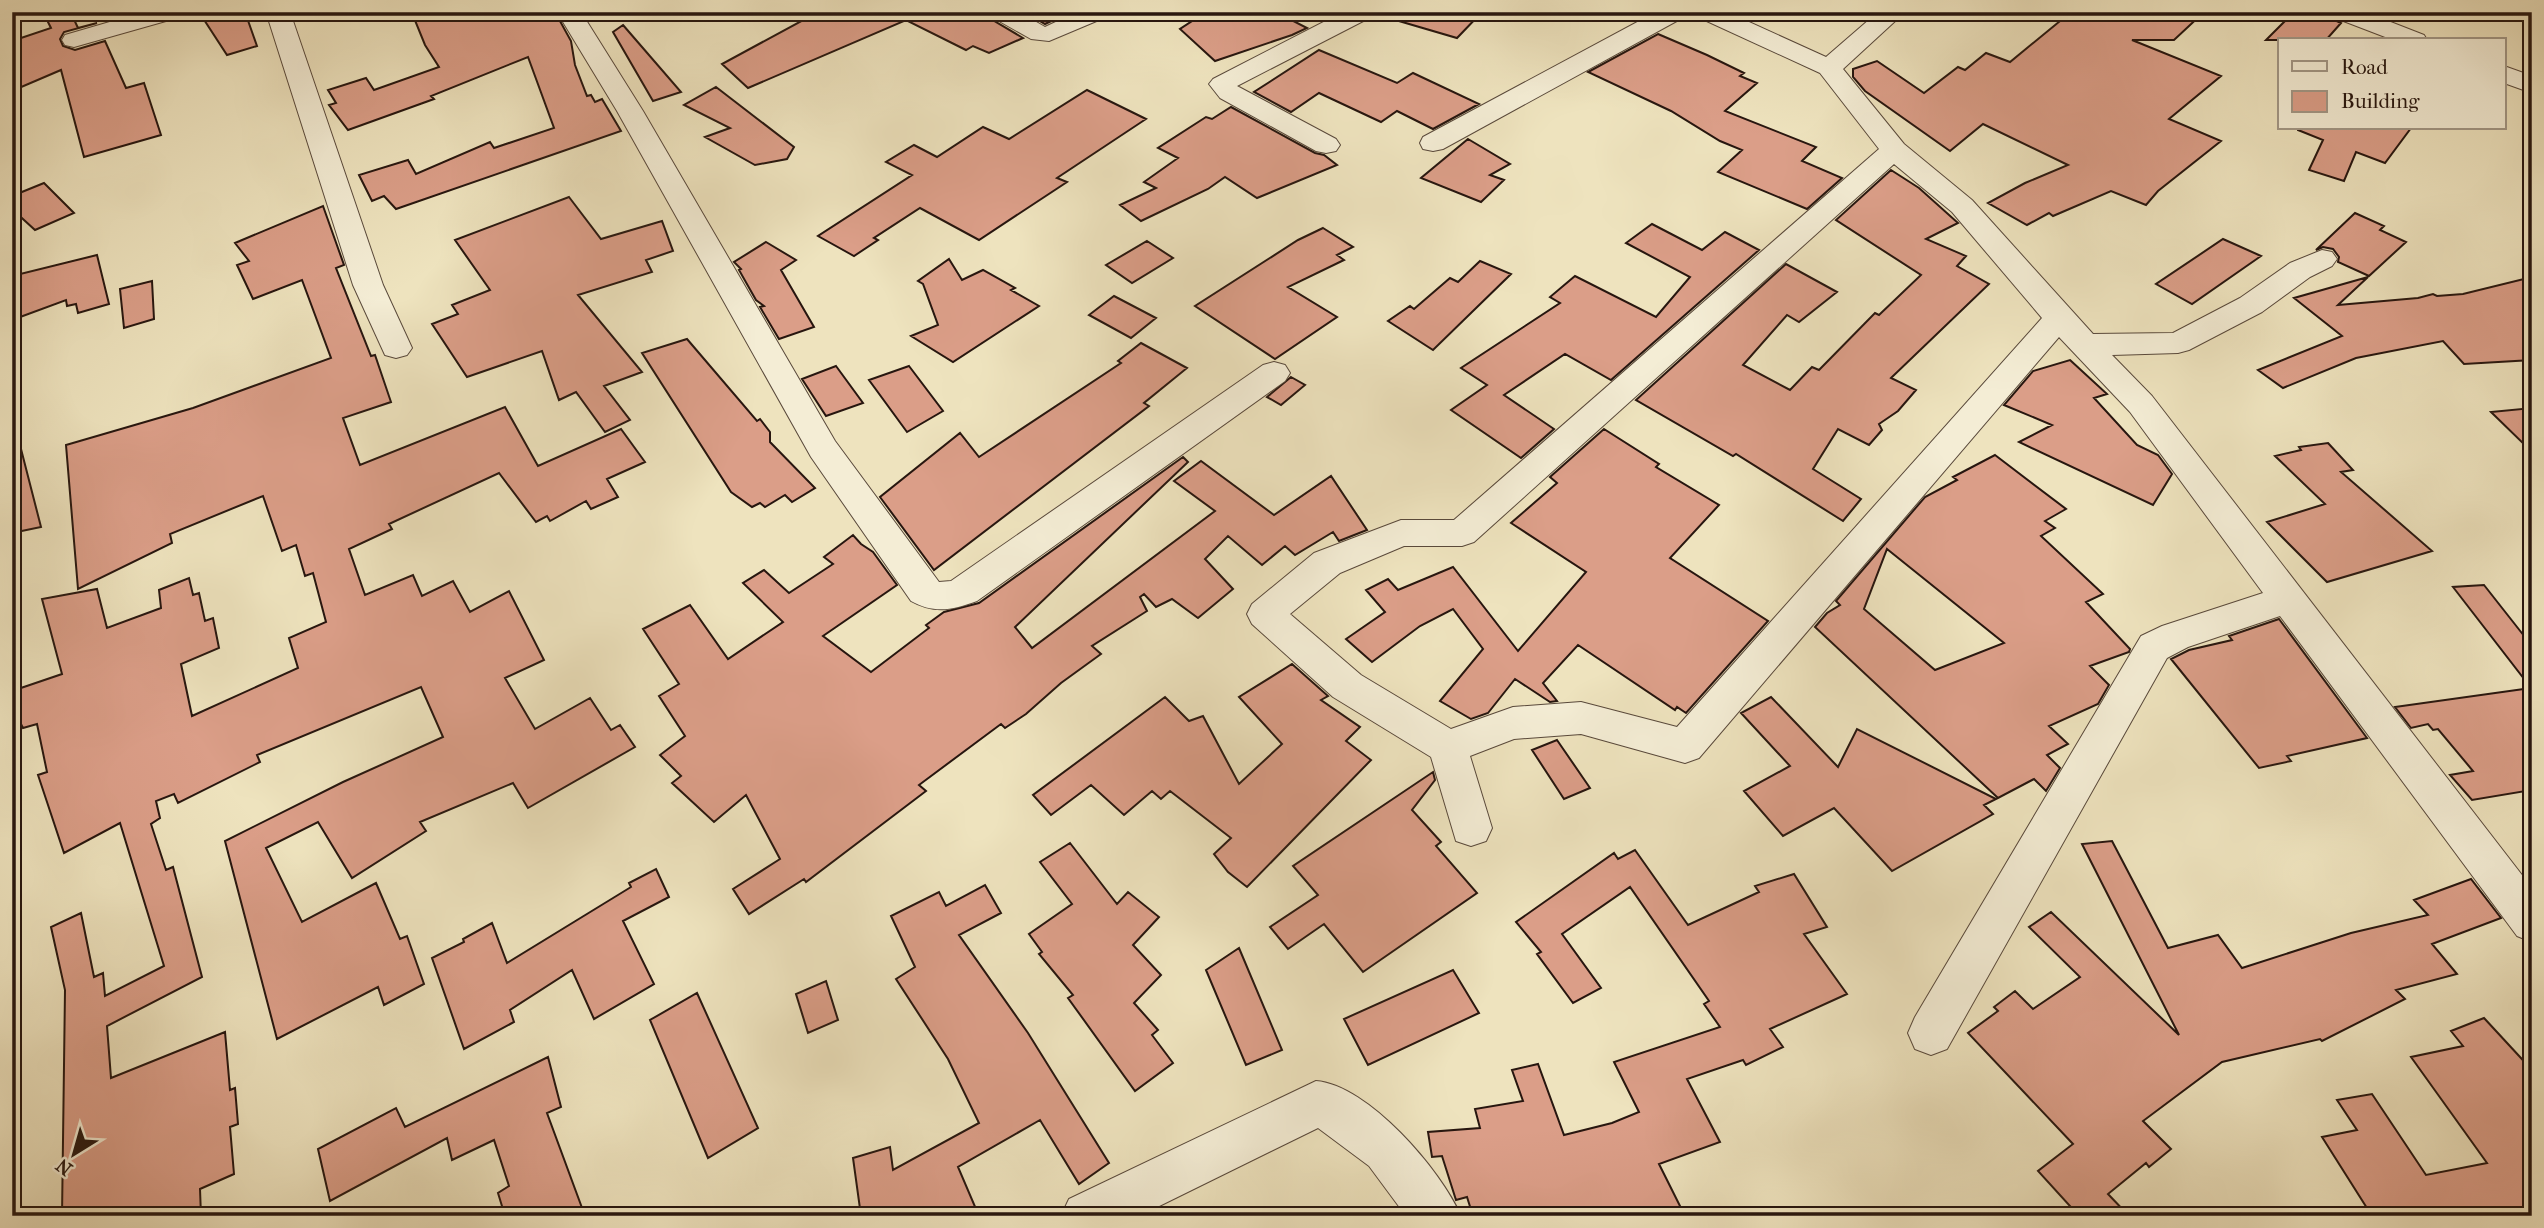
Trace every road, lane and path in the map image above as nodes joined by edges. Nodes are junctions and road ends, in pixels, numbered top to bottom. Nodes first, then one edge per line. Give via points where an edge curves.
1 (171, 12) edge
2 (278, 12) edge
3 (569, 12) edge
4 (1001, 12) edge
5 (1097, 12) edge
6 (1362, 12) edge
7 (1675, 12) edge
8 (1707, 12) edge
9 (1894, 12) edge
10 (2342, 12) edge
11 (2410, 38) edge
12 (74, 40) dead end
13 (1829, 68) junction
14 (2506, 75) edge
15 (2532, 85) edge
16 (1433, 143) dead end
17 (1326, 145) dead end
18 (1894, 150) junction
19 (2322, 259) dead end
20 (2059, 318) junction
21 (2084, 345) junction
22 (396, 348) dead end
23 (1274, 373) dead end
24 (2289, 599) junction
25 (1448, 747) junction
26 (1471, 828) dead end
27 (2532, 922) edge
28 (1931, 1033) dead end
29 (1086, 1216) edge
30 (1436, 1216) edge

1 - 12 street
2 - 22 street via 368,285
3 - 23 street via 823,449 923,591 933,597 964,591
4 - 5 street via 1040,34
6 - 17 street via 1222,85
7 - 16 street
8 - 13 street
9 - 13 street
10 - 11 street
13 - 18 street
14 - 15 street
18 - 20 street via 1962,205
18 - 25 street via 1461,533 1401,533 1339,558 1265,614 1347,686
19 - 21 street via 2251,305 2178,343
20 - 21 street
20 - 25 street via 1685,746 1581,718 1513,723
21 - 24 street via 2141,404
24 - 27 street
24 - 28 street via 2154,647
25 - 26 street
29 - 30 street via 1316,1104 1327,1105 1386,1149

